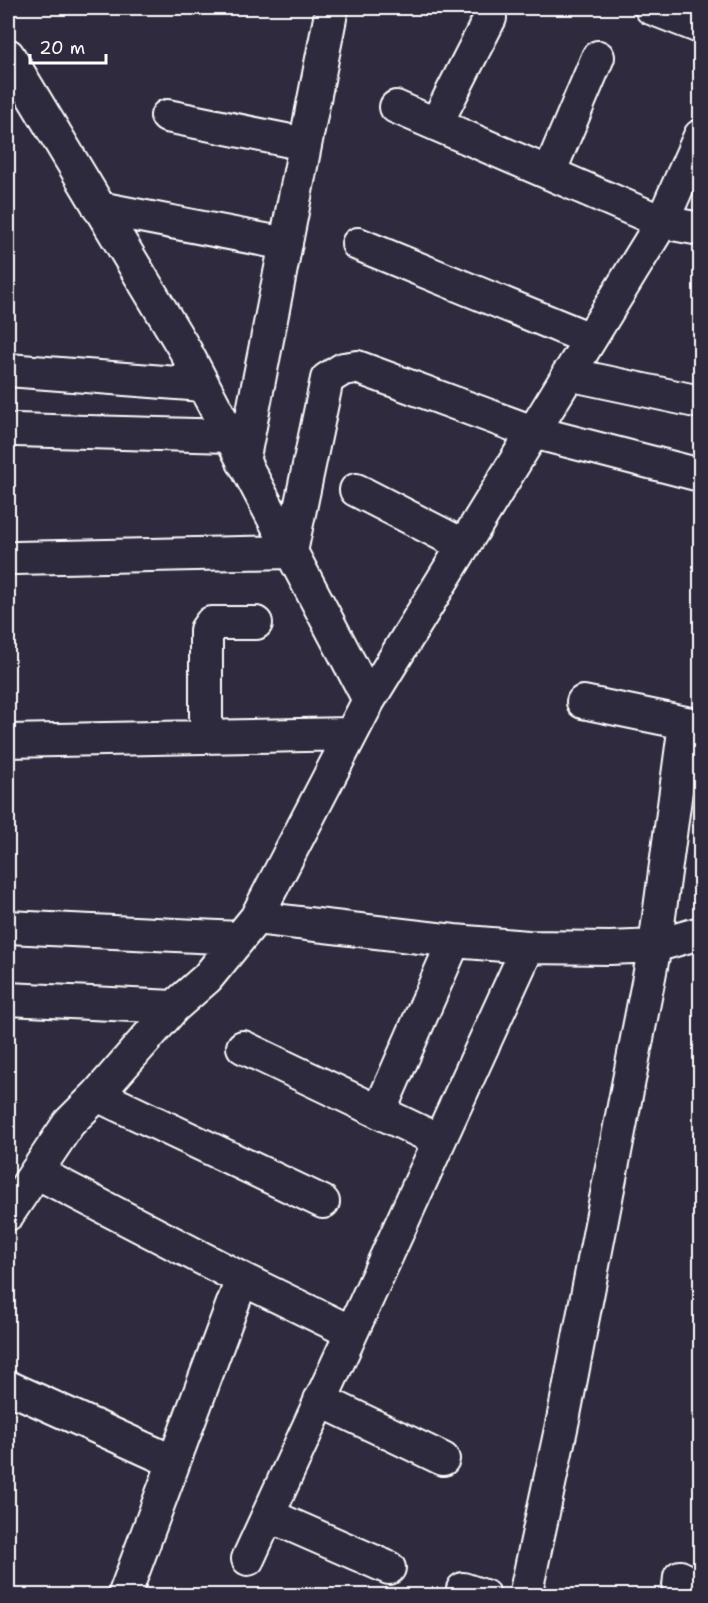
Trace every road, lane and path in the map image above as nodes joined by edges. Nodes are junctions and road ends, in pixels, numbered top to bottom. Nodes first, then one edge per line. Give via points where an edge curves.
1 (332, 8) edge
2 (651, 8) edge
3 (490, 18) dead end
4 (700, 27) edge
5 (8, 55) edge
6 (597, 57) dead end
7 (396, 107) dead end
8 (167, 116) dead end
9 (436, 124) junction
10 (700, 136) edge
11 (305, 144) junction
12 (549, 173) junction
13 (99, 208) junction
14 (662, 222) junction
15 (700, 229) edge
16 (286, 244) junction
17 (358, 244) dead end
18 (590, 339) junction
19 (8, 370) edge
20 (568, 374) junction
21 (203, 385) junction
22 (700, 402) edge
23 (16, 430) dead end
24 (533, 432) junction
25 (237, 449) junction
26 (700, 475) edge
27 (356, 490) dead end
28 (463, 545) junction
29 (291, 552) junction
30 (16, 558) dead end
31 (256, 623) dead end
32 (369, 700) junction
33 (583, 702) dead end
34 (693, 725) edge
35 (351, 734) junction
36 (206, 737) junction
37 (8, 741) edge
38 (8, 927) edge
39 (247, 928) junction
40 (700, 933) edge
41 (454, 941) junction
42 (655, 946) junction
43 (528, 947) junction
44 (8, 999) edge
45 (174, 1007) junction
46 (243, 1047) dead end
47 (97, 1095) junction
48 (379, 1112) junction
49 (438, 1140) junction
50 (36, 1172) junction
51 (323, 1202) dead end
52 (8, 1214) edge
53 (242, 1279) junction
54 (351, 1332) junction
55 (8, 1387) edge
56 (320, 1400) junction
57 (443, 1459) dead end
58 (174, 1462) junction
59 (268, 1515) junction
60 (248, 1558) dead end
61 (389, 1568) dead end
62 (124, 1596) edge
63 (525, 1596) edge

1 - 11 street
2 - 4 street
3 - 9 street
5 - 13 street
6 - 12 street
7 - 9 street
8 - 11 street
9 - 12 street
10 - 14 street
11 - 16 street
12 - 14 street
13 - 16 street
13 - 21 street
14 - 15 street
14 - 18 street
16 - 25 street
17 - 18 street
18 - 20 street
19 - 21 street
20 - 22 street
20 - 24 street
21 - 25 street
23 - 25 street
24 - 26 street
24 - 28 street
24 - 29 street via 357,367 343,369 327,379
25 - 29 street
27 - 28 street
28 - 32 street
29 - 30 street
29 - 32 street
31 - 36 street via 211,622 206,630
32 - 35 street
33 - 34 street
34 - 42 street
35 - 36 street
35 - 39 street
36 - 37 street
38 - 39 street
39 - 41 street
39 - 45 street via 207,978
40 - 42 street
41 - 43 street
41 - 48 street
42 - 43 street
42 - 63 street
43 - 49 street
44 - 45 street
45 - 47 street
46 - 48 street
47 - 50 street via 69,1123
47 - 51 street
48 - 49 street
49 - 54 street
50 - 52 street
50 - 53 street
53 - 54 street
53 - 58 street
54 - 56 street
55 - 58 street
56 - 57 street
56 - 59 street
58 - 62 street
59 - 60 street
59 - 61 street

